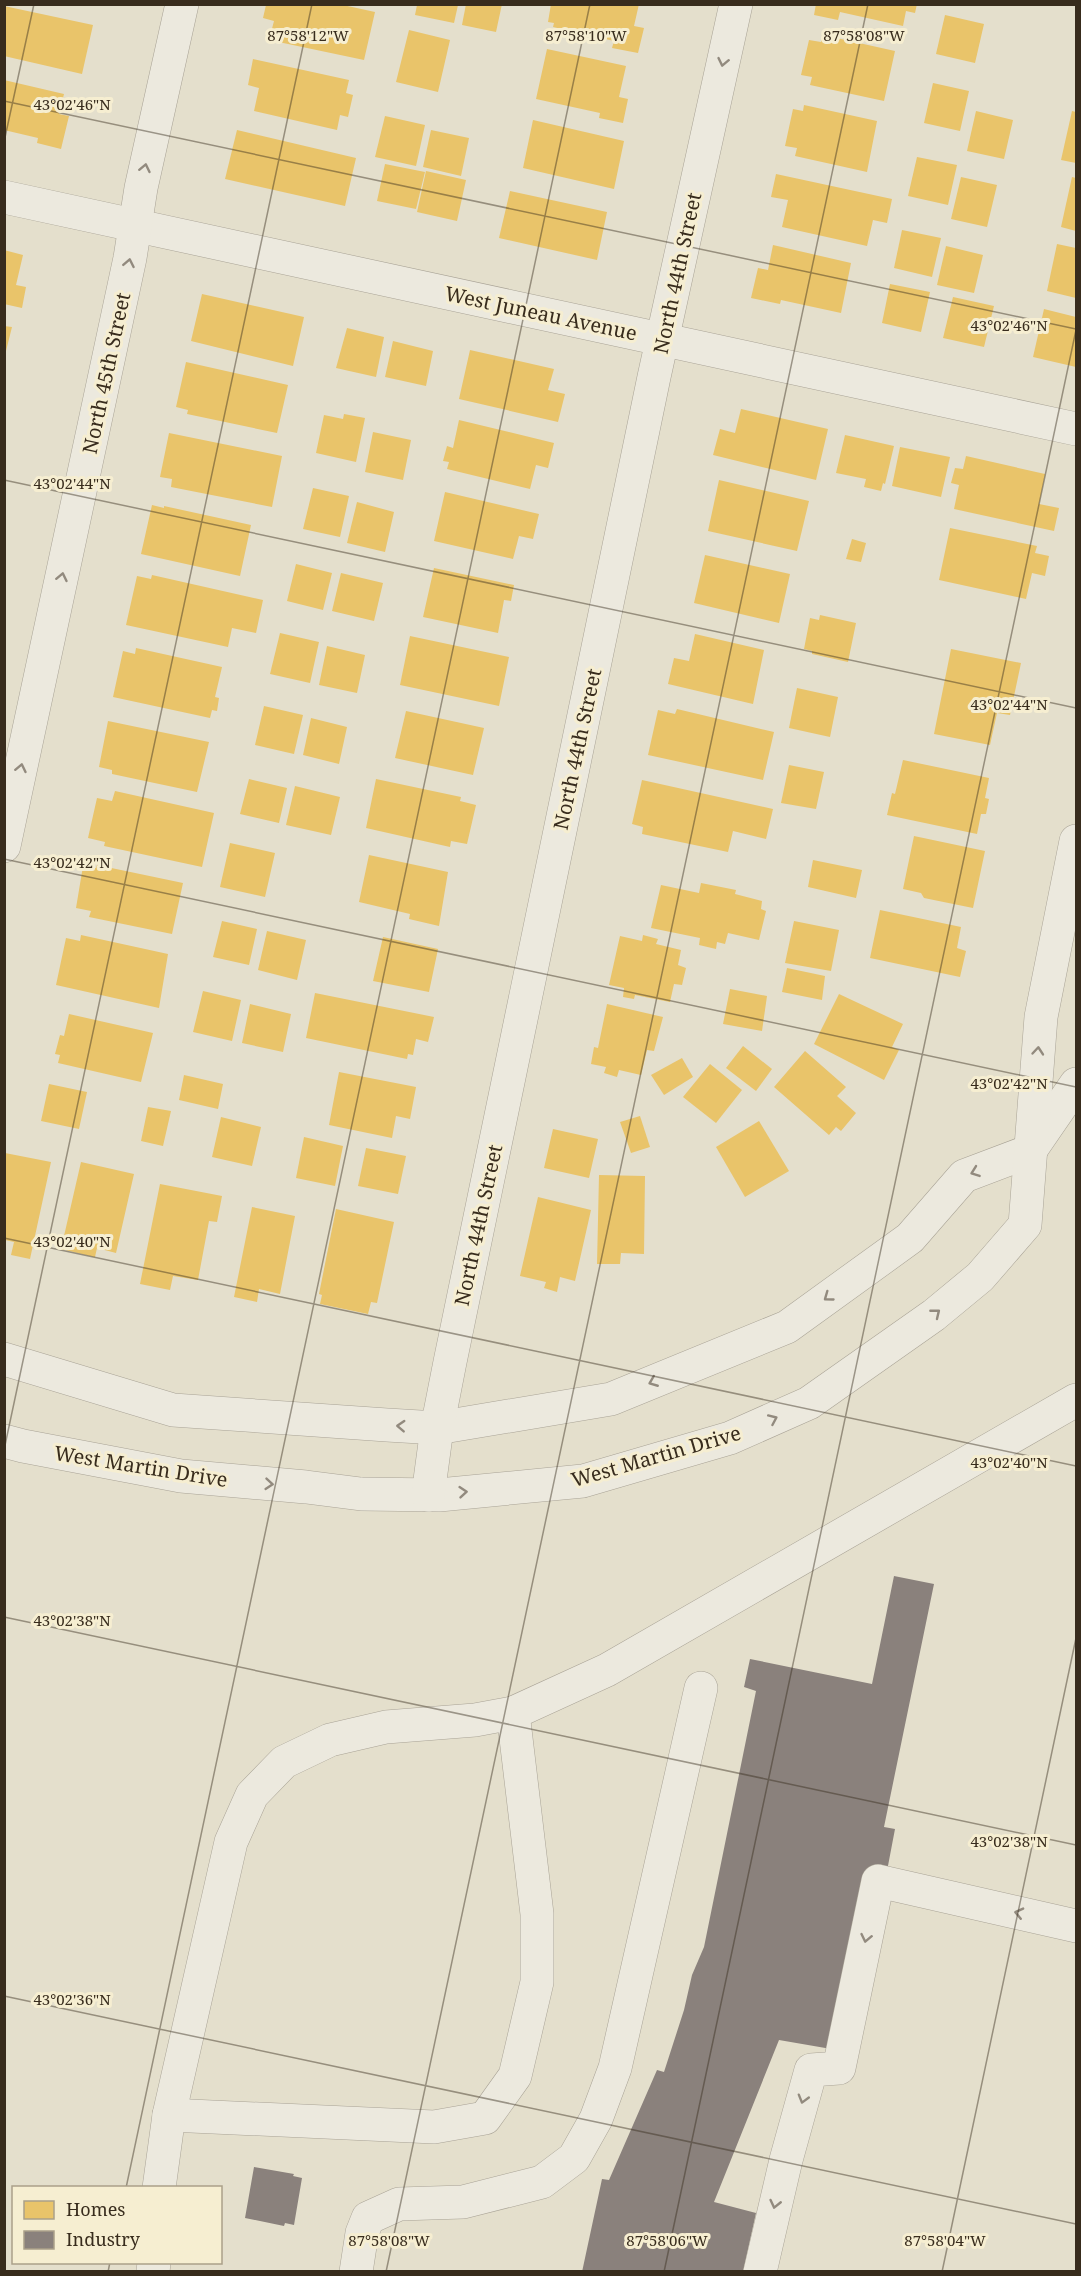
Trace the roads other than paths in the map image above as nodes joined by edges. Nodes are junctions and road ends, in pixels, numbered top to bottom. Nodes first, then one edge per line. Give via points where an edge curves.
1 (182, 4) edge
2 (736, 4) edge
3 (4, 197) edge
4 (135, 226) junction
5 (662, 339) junction
6 (1077, 429) edge
7 (1077, 841) edge
8 (4, 846) edge
9 (1077, 1084) edge
10 (1030, 1151) junction
11 (4, 1359) edge
12 (1077, 1400) edge
13 (436, 1428) junction
14 (4, 1441) edge
15 (428, 1495) junction
16 (701, 1688) dead end
17 (513, 1713) junction
18 (1077, 1926) edge
19 (169, 2115) junction
20 (159, 2186) edge
21 (763, 2260) edge
22 (356, 2271) edge

4 -> 1 street, North 45th Street
2 -> 5 street, North 44th Street
3 - 4 street, West Juneau Avenue
4 - 5 street, West Juneau Avenue
8 -> 4 street, North 45th Street
5 - 6 street, West Juneau Avenue
5 - 13 street, North 44th Street
10 -> 7 street, West Martin Drive via 1041,1017
9 - 10 street
10 -> 13 street via 964,1176 910,1238 787,1327 611,1399
15 -> 10 street, West Martin Drive via 583,1481 730,1438 809,1403 934,1315 980,1276 1025,1225
13 -> 11 street via 173,1410
12 - 17 street via 607,1670
13 - 15 street, North 44th Street
14 -> 15 street, West Martin Drive via 181,1476 361,1494
16 - 22 street via 615,2067 596,2119 574,2158 542,2182 463,2202 399,2204 368,2218
17 - 19 street via 386,1727 330,1740 284,1762 252,1795 231,1842
17 - 19 street via 537,1914 537,1982 515,2076 485,2118 434,2127
18 -> 21 street via 878,1881 839,2068 812,2070
19 - 20 street

